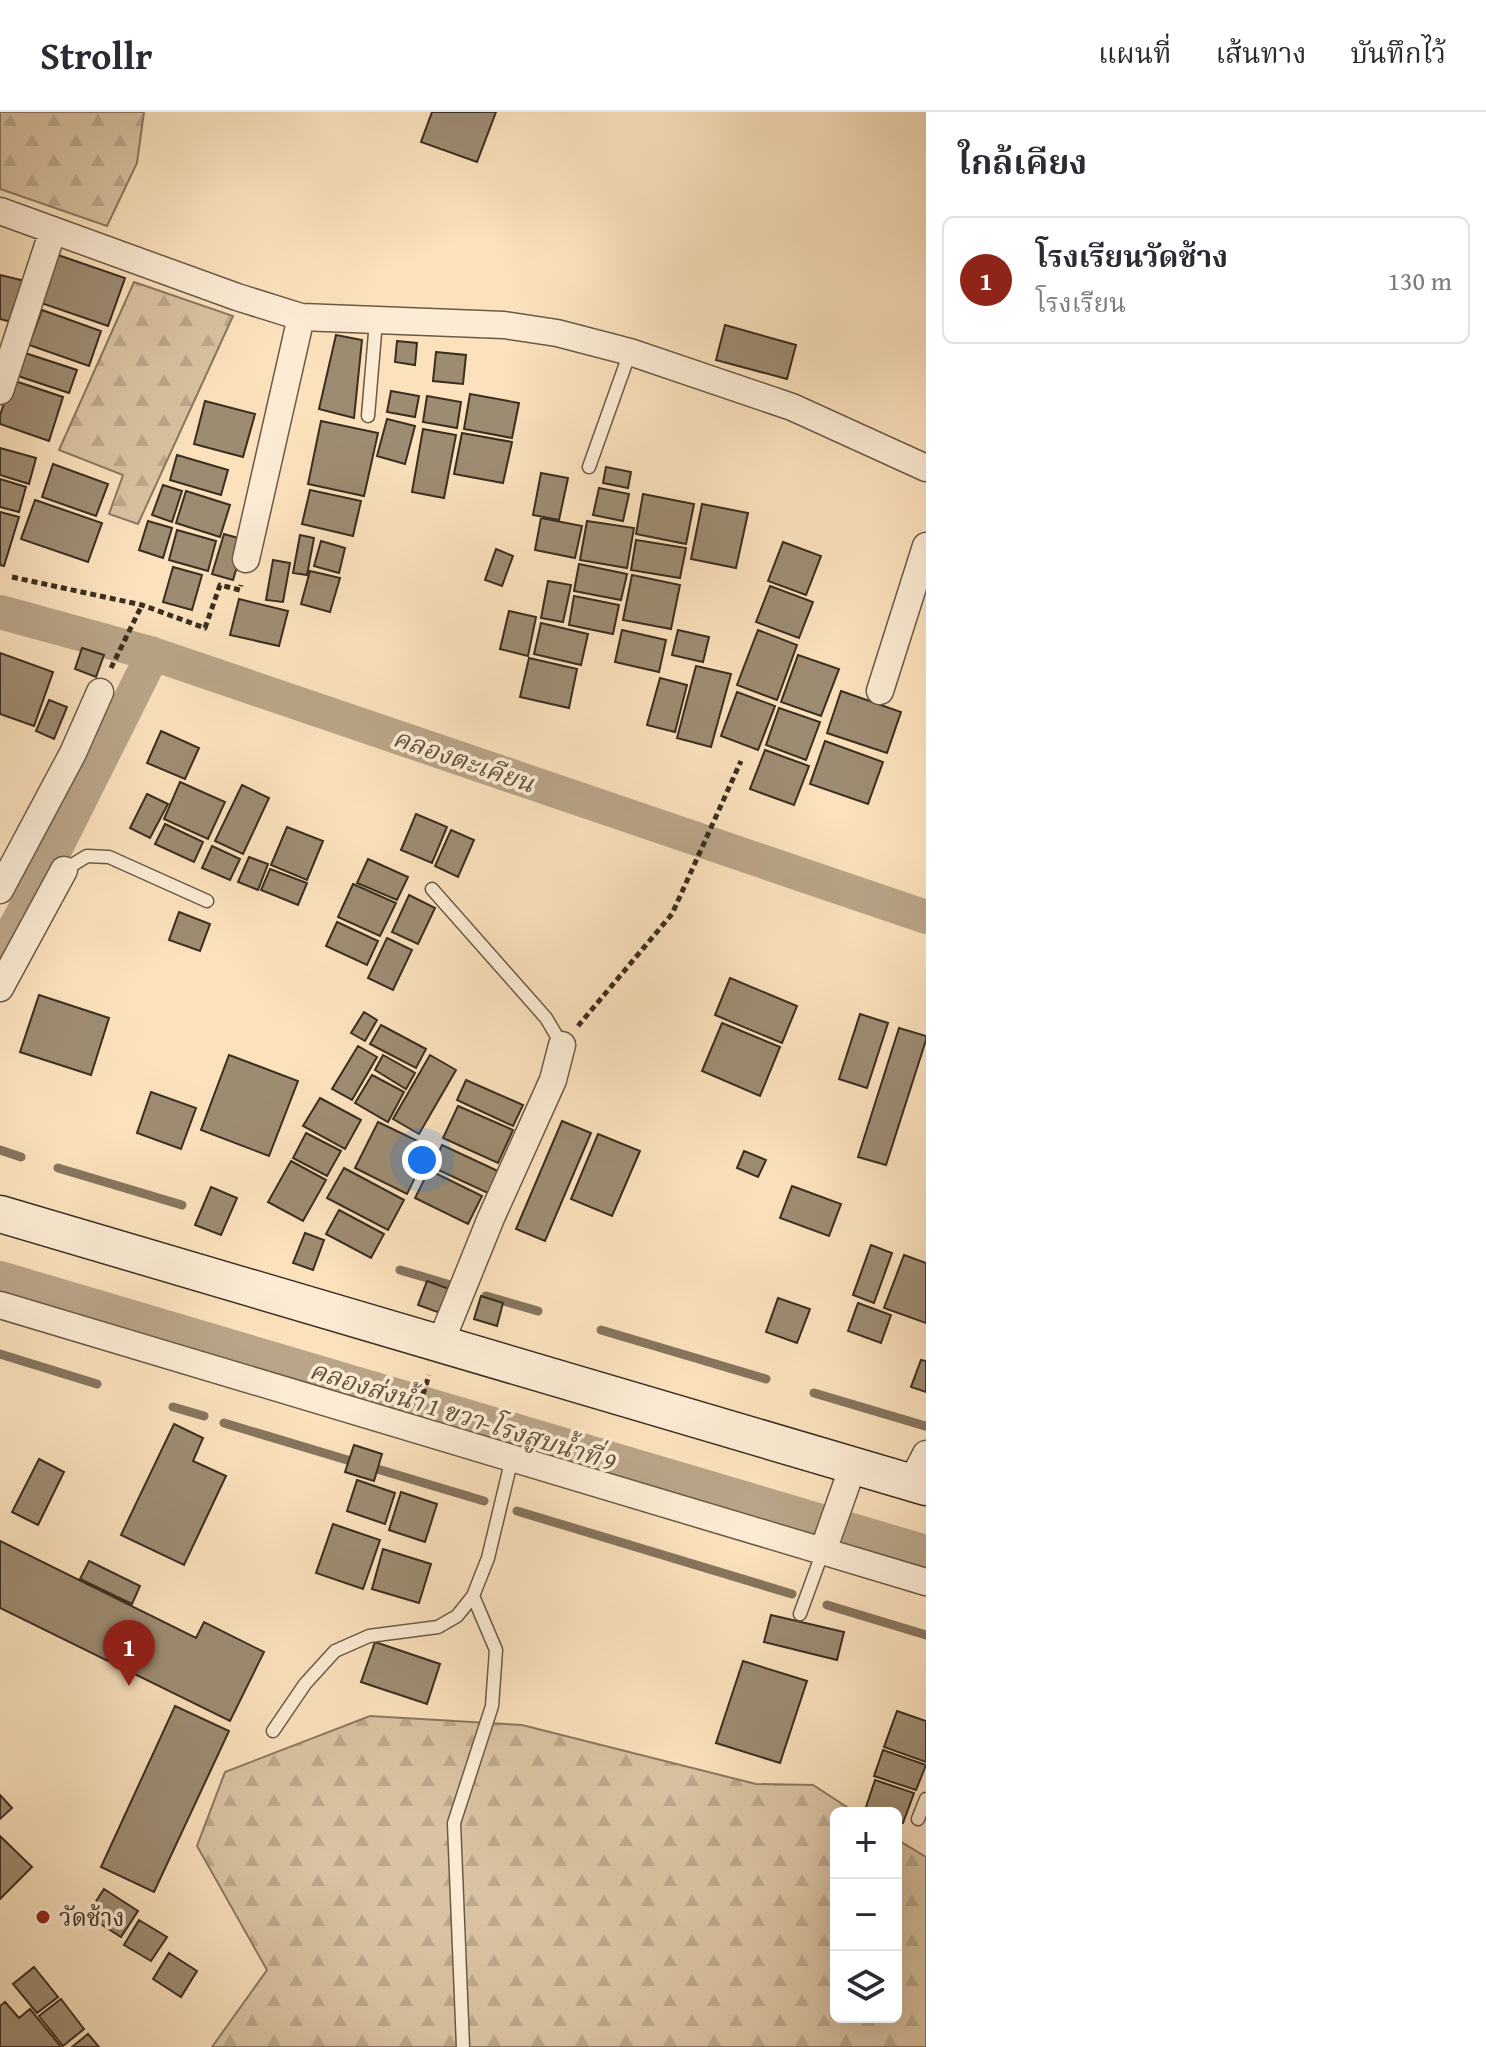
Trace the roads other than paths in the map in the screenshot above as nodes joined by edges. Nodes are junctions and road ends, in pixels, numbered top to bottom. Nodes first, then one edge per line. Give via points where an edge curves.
1 (0, 211) edge
2 (53, 230) junction
3 (301, 317) junction
4 (376, 321) junction
5 (630, 352) junction
6 (0, 391) edge
7 (368, 416) dead end
8 (589, 467) dead end
9 (926, 468) edge
10 (926, 546) edge
11 (246, 559) road end
12 (103, 685) road end
13 (880, 691) dead end
14 (64, 870) joint
15 (432, 889) dead end
16 (0, 890) edge
17 (207, 901) dead end
18 (0, 988) edge
19 (562, 1045) joint
20 (0, 1214) edge
21 (0, 1305) edge
22 (437, 1353) junction
23 (512, 1458) junction
24 (921, 1475) edge
25 (849, 1479) junction
26 (825, 1545) junction
27 (926, 1582) edge
28 (473, 1596) junction
29 (800, 1614) dead end
30 (273, 1731) dead end
31 (926, 1799) edge
32 (918, 1819) dead end
33 (463, 2047) edge

1 - 2 street
2 - 3 street
2 - 6 street
3 - 4 street
3 - 11 street
4 - 5 street via 504,325
4 - 7 lane
5 - 8 lane
5 - 9 street via 792,407
10 - 13 street
12 - 16 street
14 - 17 lane via 87,856 109,857
14 - 18 street
15 - 19 lane via 546,1018
19 - 22 street via 553,1080
20 - 22 main road
21 - 23 street
22 - 25 main road
23 - 26 street
23 - 28 lane via 488,1558
24 - 25 main road
25 - 26 street
26 - 27 street
26 - 29 lane
28 - 30 lane via 457,1616 438,1627 369,1636 335,1651
28 - 33 lane via 496,1650 492,1706 454,1823
31 - 32 lane

